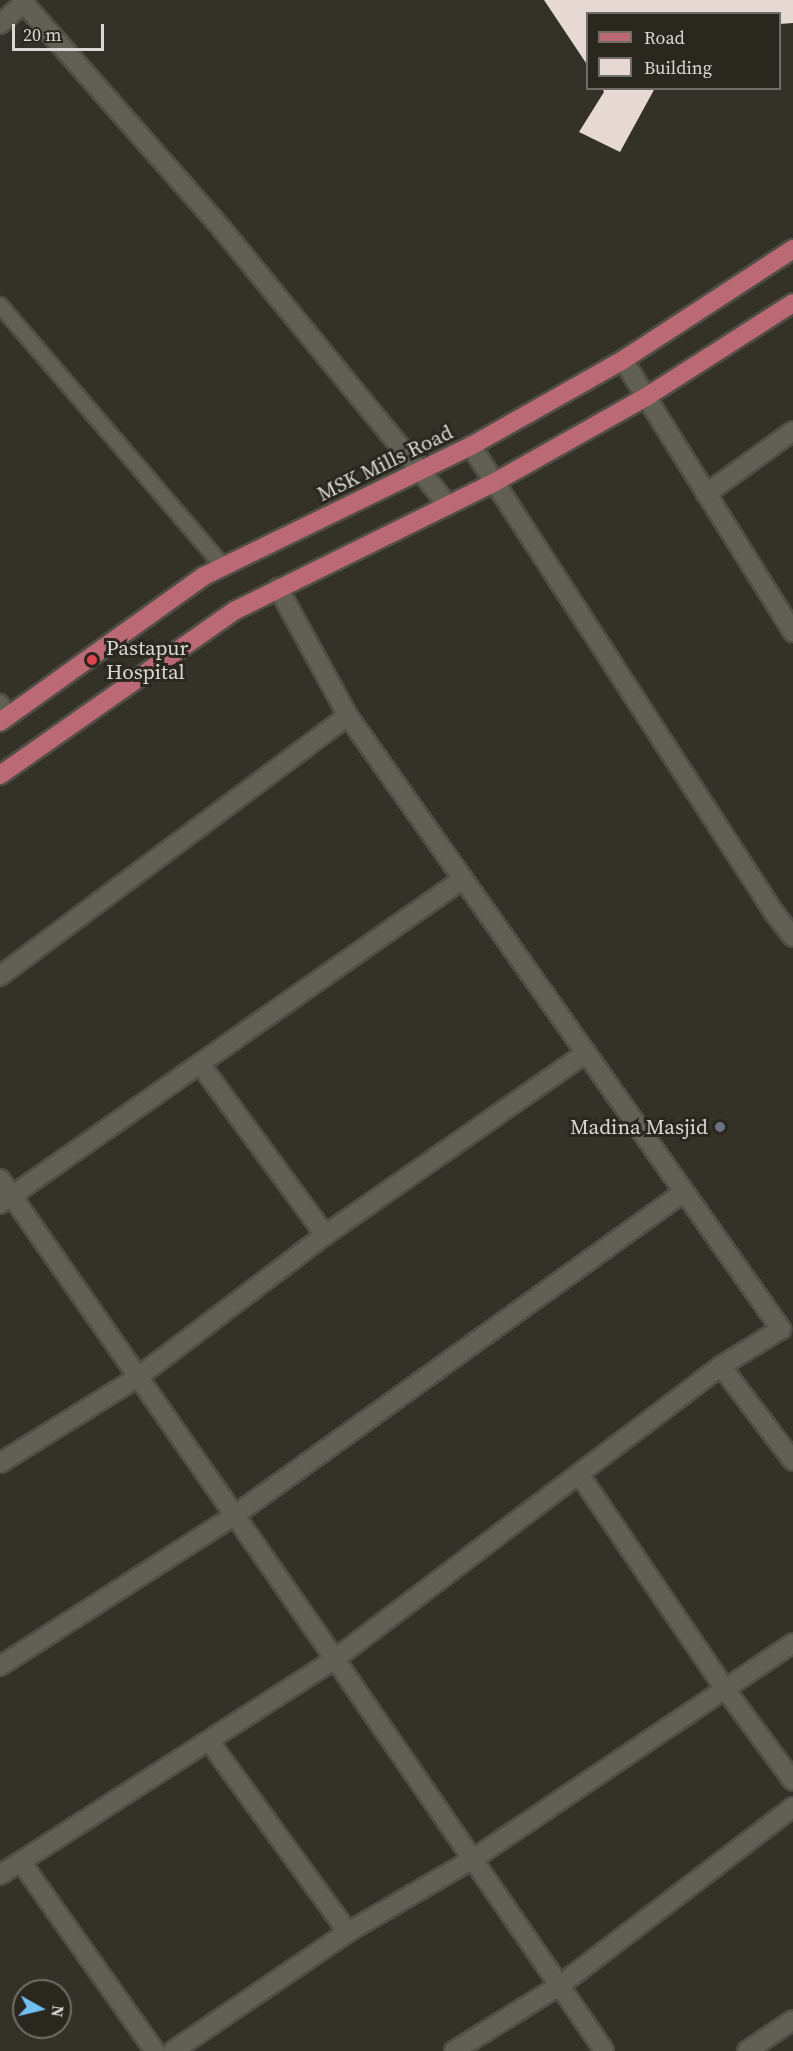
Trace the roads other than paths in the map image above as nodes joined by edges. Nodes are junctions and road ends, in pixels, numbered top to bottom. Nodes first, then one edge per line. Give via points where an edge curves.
1 (23, 2) edge
2 (0, 24) edge
3 (793, 249) edge
4 (793, 303) edge
5 (0, 305) edge
6 (623, 360) junction
7 (646, 397) junction
8 (793, 431) edge
9 (471, 446) junction
10 (419, 471) junction
11 (495, 482) junction
12 (706, 494) junction
13 (448, 505) junction
14 (223, 566) junction
15 (278, 588) junction
16 (793, 632) edge
17 (3, 713) edge
18 (348, 716) junction
19 (0, 775) edge
20 (463, 879) junction
21 (793, 937) edge
22 (0, 976) edge
23 (586, 1053) junction
24 (200, 1064) junction
25 (0, 1179) edge
26 (684, 1192) junction
27 (6, 1200) edge
28 (325, 1234) junction
29 (721, 1366) junction
30 (138, 1377) junction
31 (793, 1461) edge
32 (0, 1463) edge
33 (579, 1474) junction
34 (235, 1515) junction
35 (793, 1643) edge
36 (335, 1659) junction
37 (0, 1666) edge
38 (726, 1689) junction
39 (208, 1741) junction
40 (793, 1781) edge
41 (793, 1807) edge
42 (472, 1859) junction
43 (21, 1862) junction
44 (0, 1875) edge
45 (348, 1932) junction
46 (559, 1986) junction
47 (793, 2020) edge
48 (155, 2051) edge
49 (173, 2051) edge
50 (454, 2051) edge
51 (604, 2051) edge
52 (747, 2051) edge

1 - 2 street
1 - 10 street via 222,229
3 - 6 main road, MSK Mills Road
4 - 7 main road
5 - 14 lane
6 - 7 street
6 - 9 main road, MSK Mills Road
7 - 11 main road
7 - 12 street
8 - 12 street
9 - 10 main road, MSK Mills Road
9 - 11 street
10 - 13 street
10 - 14 main road, MSK Mills Road
11 - 13 main road
11 - 21 street
12 - 16 street
13 - 15 main road
14 - 17 main road, MSK Mills Road
15 - 18 street
15 - 19 main road via 234,611
18 - 20 street
18 - 22 street
20 - 23 street
20 - 24 street
23 - 26 street
23 - 28 street
24 - 27 street
24 - 28 street
25 - 27 street
26 - 29 street via 781,1329
26 - 34 street
27 - 30 street
28 - 30 street
29 - 31 street
29 - 33 street
30 - 32 street
30 - 34 street
33 - 36 street
33 - 38 street
34 - 36 street
34 - 37 street
35 - 38 street
36 - 39 street
36 - 42 street
38 - 40 street
38 - 42 street
39 - 43 street
39 - 45 street
41 - 46 street
42 - 45 street
42 - 46 street
43 - 44 street
43 - 48 street
45 - 49 street
46 - 50 street
46 - 51 street
47 - 52 street

